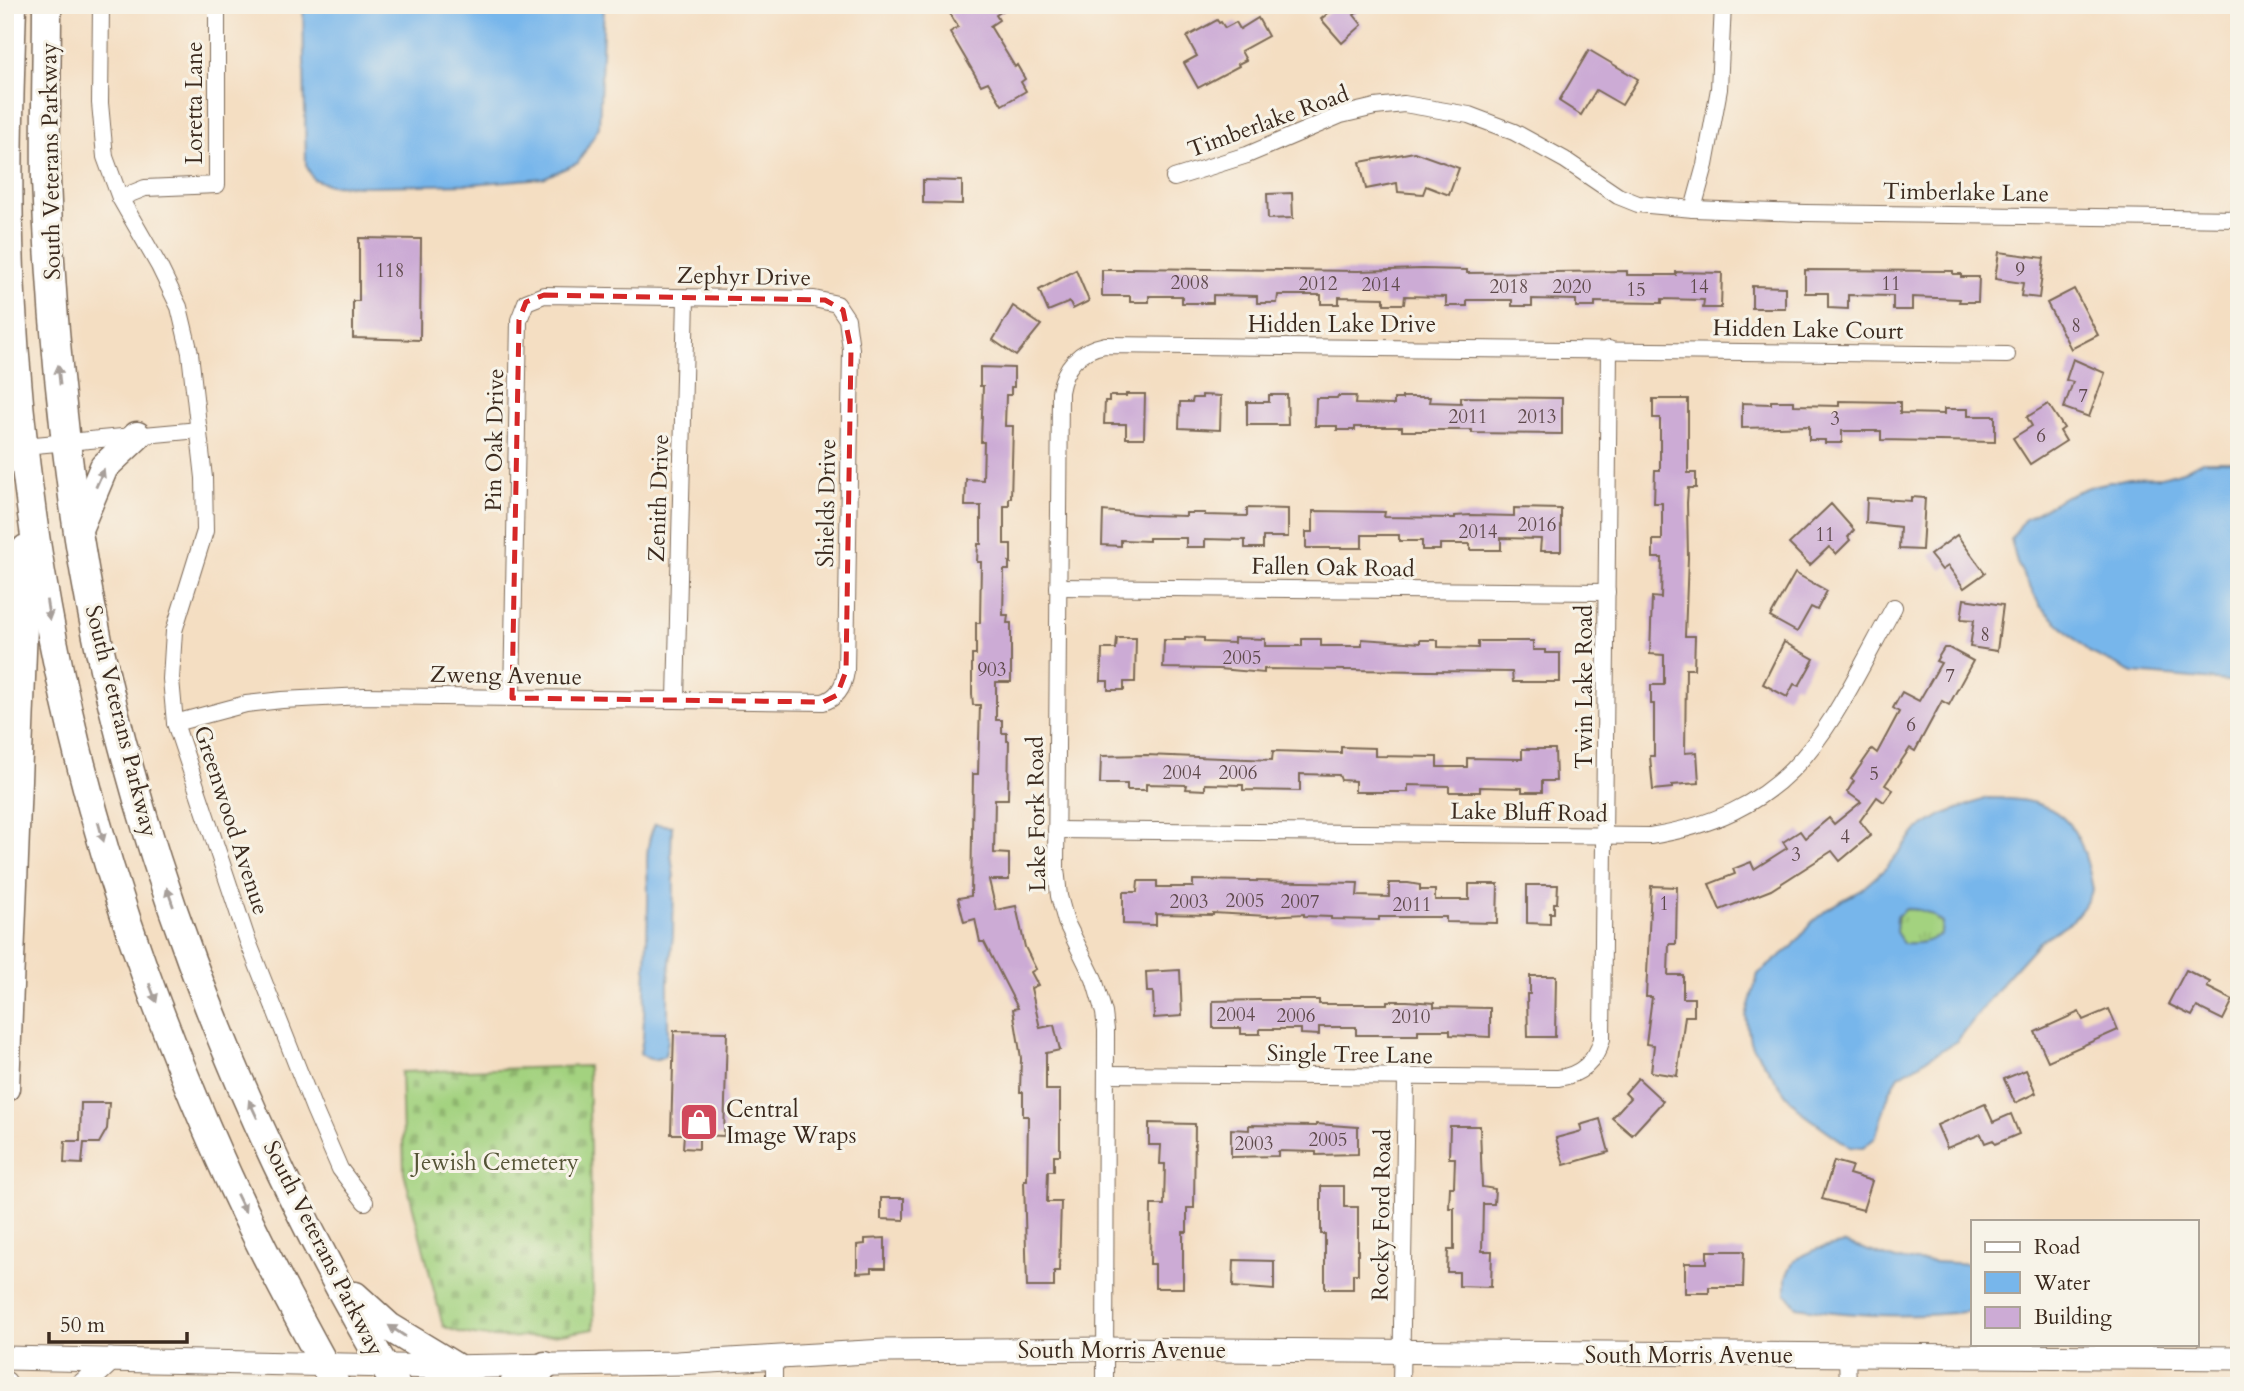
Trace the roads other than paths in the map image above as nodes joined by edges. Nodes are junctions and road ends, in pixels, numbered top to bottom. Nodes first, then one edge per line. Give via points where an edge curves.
1 (12, 5) edge
2 (47, 5) edge
3 (102, 5) edge
4 (217, 5) edge
5 (1723, 5) edge
6 (1174, 178) dead end
7 (120, 198) junction
8 (1693, 209) junction
9 (2239, 219) edge
10 (641, 297) joint
11 (686, 298) junction
12 (843, 310) joint
13 (1609, 349) junction
14 (2007, 355) dead end
15 (1077, 357) joint
16 (199, 430) junction
17 (137, 436) junction
18 (66, 443) junction
19 (24, 446) junction
20 (29, 486) junction
21 (78, 529) junction
22 (1058, 587) junction
23 (1607, 592) junction
24 (1894, 607) dead end
25 (837, 695) joint
26 (512, 698) junction
27 (676, 699) junction
28 (175, 723) junction
29 (1056, 830) junction
30 (1606, 835) junction
31 (1589, 1064) joint
32 (1106, 1074) junction
33 (1406, 1077) junction
34 (5, 1088) edge
35 (365, 1202) dead end
36 (336, 1280) junction
37 (1104, 1349) junction
38 (1402, 1352) junction
39 (1847, 1356) junction
40 (5, 1358) edge
41 (2239, 1358) edge
42 (774, 1359) junction
43 (110, 1360) junction
44 (545, 1366) junction
45 (455, 1367) junction
46 (330, 1375) edge
47 (390, 1376) edge
48 (82, 1386) edge
49 (513, 1386) edge
50 (774, 1386) edge
51 (1105, 1386) edge
52 (1401, 1386) edge
53 (1848, 1386) edge

1 - 19 highway, South Veterans Parkway via 10,241
18 -> 2 highway, South Veterans Parkway via 54,331 46,178
3 - 7 street, Greenwood Avenue via 100,103 105,157
4 - 7 street, Loretta Lane via 217,185 145,188
5 - 8 street via 1719,89
6 - 8 street, Timberlake Road via 1247,155 1341,115 1404,104 1469,115 1514,132 1638,204
7 - 16 street, Greenwood Avenue via 179,307
8 - 9 street, Timberlake Lane
10 - 11 street, Zephyr Drive
10 - 26 street, Pin Oak Drive via 544,295 527,302 519,320
11 - 12 street, Zephyr Drive via 814,299
11 - 27 street, Zenith Drive
12 - 25 street, Shields Drive via 851,349 846,671
13 - 14 street, Hidden Lake Court
13 - 15 street, Hidden Lake Drive via 1105,345
13 - 23 street, Twin Lake Road
15 - 22 street, Lake Fork Road via 1065,373 1060,392
16 - 17 street
16 - 28 street, Greenwood Avenue via 205,531 174,631
17 - 18 street
21 -> 17 highway via 104,467
18 - 19 street
18 - 21 highway, South Veterans Parkway
19 - 20 highway, South Veterans Parkway
20 - 34 highway
20 -> 46 highway, South Veterans Parkway via 66,697 111,869 144,970 230,1180
36 -> 21 highway, South Veterans Parkway via 236,1070 188,951 122,740
22 - 23 street, Fallen Oak Road
22 - 29 street, Lake Fork Road
23 - 30 street, Twin Lake Road
24 - 30 street, Lake Bluff Road via 1823,733 1776,785 1742,808 1697,826 1650,836
25 - 27 street, Zweng Avenue via 823,702
26 - 27 street, Zweng Avenue
26 - 28 street, Zweng Avenue via 282,700 246,704
28 - 35 street, Greenwood Avenue via 247,939 314,1109 340,1169
29 - 30 street, Lake Bluff Road
29 - 32 street, Lake Fork Road via 1059,896 1104,1013
30 - 31 street, Twin Lake Road via 1602,1039
31 - 33 street, Single Tree Lane via 1558,1078
32 - 33 street, Single Tree Lane
32 - 37 street, Lake Fork Road
33 - 38 street, Rocky Ford Road
45 -> 36 highway via 389,1327
36 - 47 highway, South Veterans Parkway
37 - 38 street, South Morris Avenue
37 - 42 street, South Morris Avenue via 885,1351
37 - 51 street, Lake Fork Road
38 - 39 street, South Morris Avenue
38 - 52 street, Rocky Ford Road
39 - 41 street, South Morris Avenue
39 - 53 street
40 - 43 street, South Morris Avenue
42 - 44 street, South Morris Avenue
42 - 50 street
43 - 46 street, South Morris Avenue
43 - 48 street
44 - 45 street, South Morris Avenue
44 - 49 highway
45 - 47 street, South Morris Avenue
46 - 47 street, South Morris Avenue

